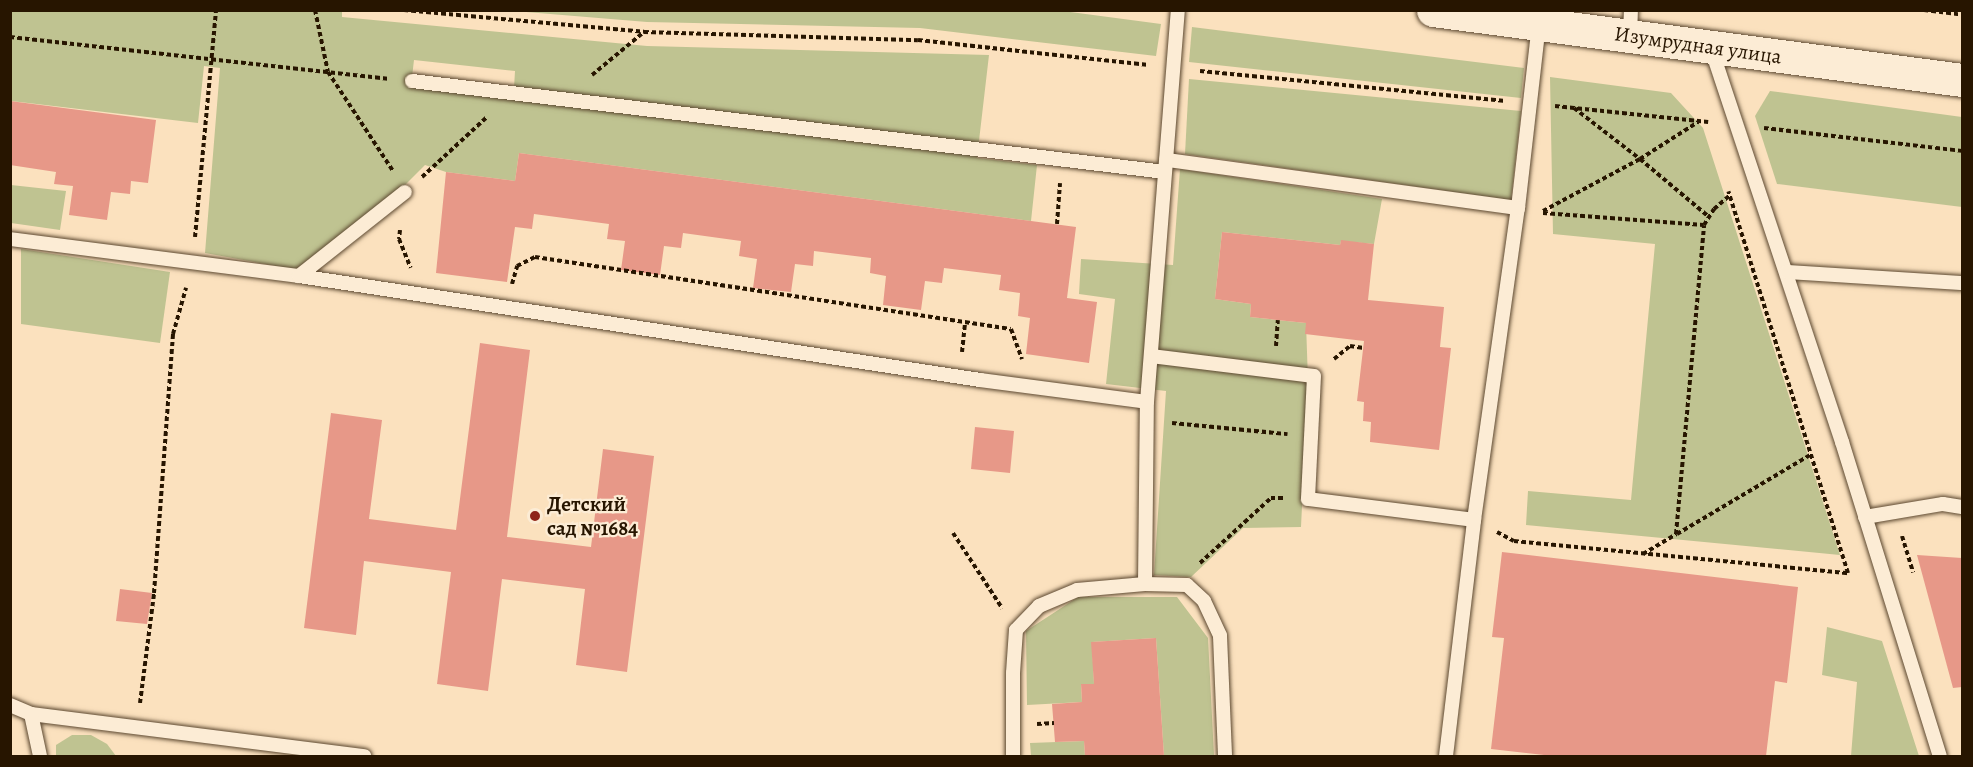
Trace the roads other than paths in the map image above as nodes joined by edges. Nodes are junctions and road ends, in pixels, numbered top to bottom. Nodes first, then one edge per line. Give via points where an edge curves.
1 (1178, 10) edge
2 (1433, 10) edge
3 (1539, 23) junction
4 (1631, 24) edge
5 (1711, 47) junction
6 (1962, 80) edge
7 (412, 81) road end
8 (1166, 166) junction
9 (405, 192) road end
10 (1518, 208) junction
11 (10, 239) edge
12 (1787, 272) junction
13 (299, 276) junction
14 (1962, 283) edge
15 (1151, 356) junction
16 (1147, 402) junction
17 (1962, 507) edge
18 (1865, 517) junction
19 (1474, 520) junction
20 (1145, 584) junction
21 (10, 705) edge
22 (31, 714) junction
23 (40, 756) edge
24 (364, 756) edge
25 (1012, 756) edge
26 (1225, 756) edge
27 (1446, 756) edge
28 (1940, 756) edge

1 - 8 lane
2 - 3 street, Изумрудная улица
3 - 4 street, Изумрудная улица
3 - 10 lane
4 - 5 street, Изумрудная улица
5 - 6 street, Изумрудная улица
5 - 12 lane
7 - 8 lane via 1061,160
8 - 10 lane
8 - 15 lane
9 - 13 lane
10 - 19 lane
11 - 13 lane
12 - 14 lane
12 - 18 lane
13 - 16 lane
15 - 16 lane
15 - 19 lane via 1314,376 1308,499
16 - 20 lane
17 - 18 lane via 1943,504
18 - 28 lane
19 - 27 lane
20 - 25 lane via 1077,590 1039,606 1016,630
20 - 26 lane via 1187,585 1204,601 1220,636
21 - 22 lane
22 - 23 lane
22 - 24 lane

